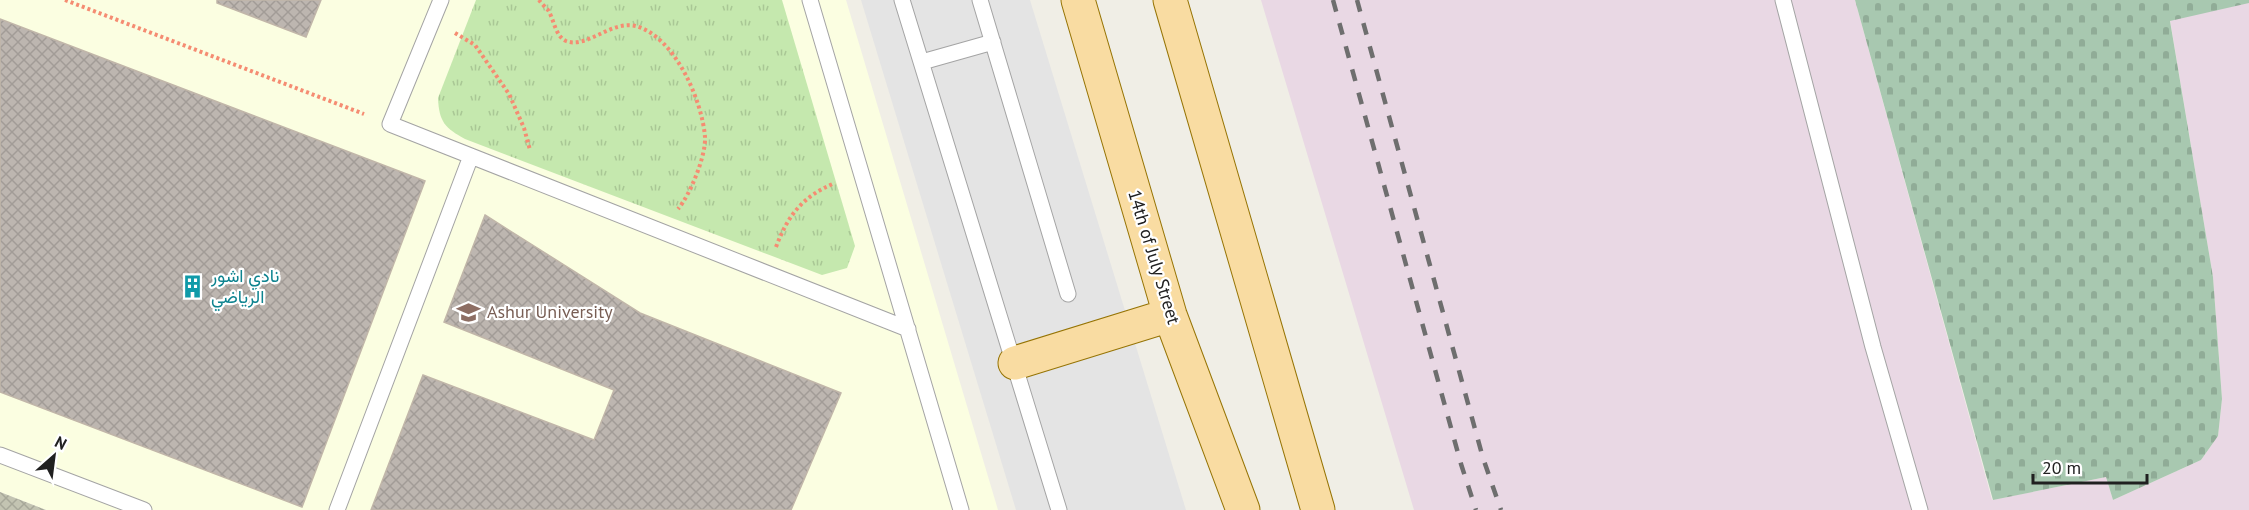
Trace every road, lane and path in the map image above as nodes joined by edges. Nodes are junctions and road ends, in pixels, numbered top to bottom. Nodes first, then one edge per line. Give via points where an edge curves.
1 (65, 0) edge
2 (441, 0) edge
3 (538, 0) edge
4 (810, 0) edge
5 (902, 0) edge
6 (980, 0) edge
7 (1078, 0) edge
8 (1170, 0) edge
9 (1783, 0) edge
10 (433, 20) junction
11 (993, 42) junction
12 (922, 62) junction
13 (390, 124) junction
14 (471, 156) junction
15 (861, 172) junction
16 (537, 183) junction
17 (657, 230) junction
18 (766, 274) junction
19 (1068, 294) dead end
20 (1170, 315) junction
21 (908, 329) junction
22 (1015, 363) junction
23 (0, 455) edge
24 (144, 510) edge
25 (337, 510) edge
26 (962, 510) edge
27 (1059, 510) edge
28 (1243, 510) edge
29 (1318, 510) edge
30 (1920, 510) edge

1 - 13 path
2 - 10 lane
3 - 17 path via 565,40 578,42 618,25 636,26 658,38 685,73 705,138 702,158 680,207
4 - 15 lane
5 - 12 lane
6 - 11 lane
7 - 20 main road, 14th of July Street
8 - 29 main road
9 - 30 lane via 1873,347
10 - 13 lane
10 - 16 path via 475,45 509,94 524,128
11 - 12 lane
11 - 19 lane
12 - 22 lane
13 - 14 lane
14 - 16 lane
14 - 25 lane
15 - 18 path via 817,190 799,206 783,228
15 - 21 lane
16 - 17 lane
17 - 18 lane
18 - 21 lane
20 - 22 main road
20 - 28 main road, 14th of July Street
21 - 26 lane
22 - 27 lane
23 - 24 lane

